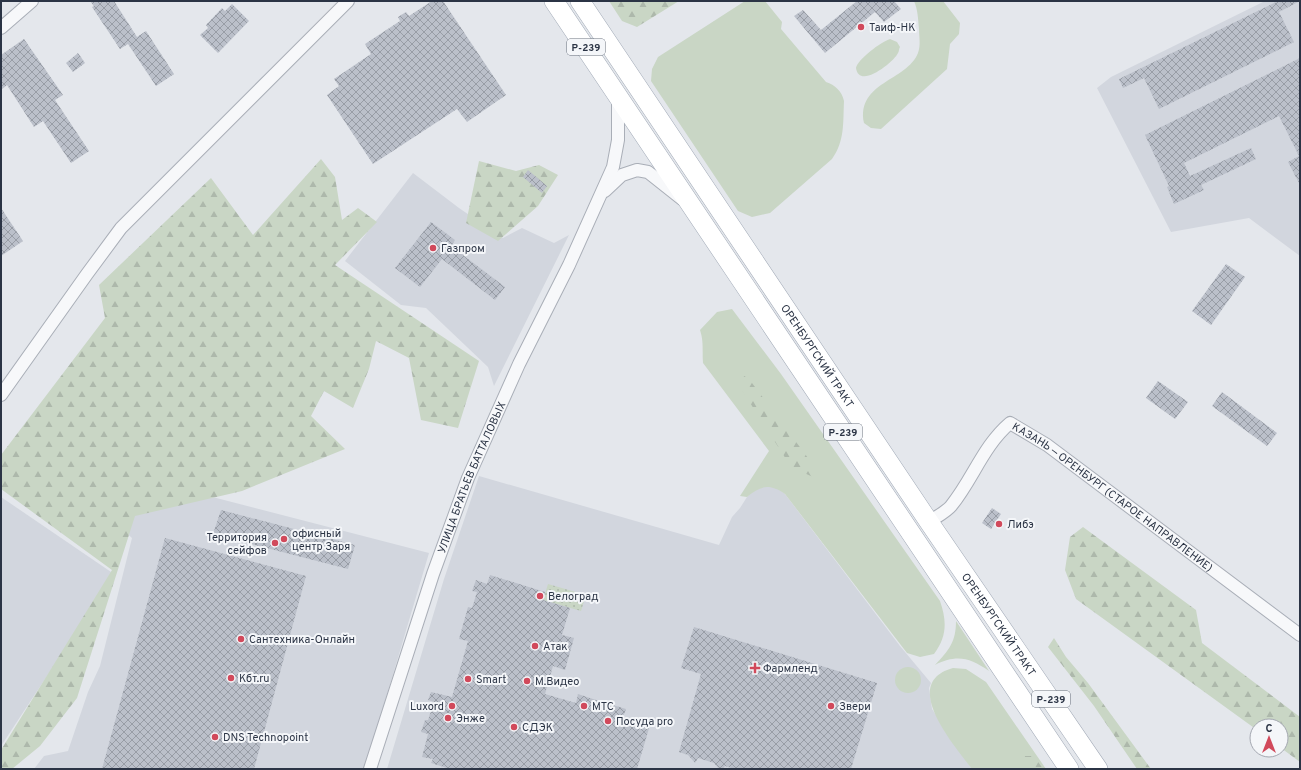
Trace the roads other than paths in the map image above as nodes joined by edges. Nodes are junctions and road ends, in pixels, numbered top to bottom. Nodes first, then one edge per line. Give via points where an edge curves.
1 (32, 1) edge
2 (348, 1) edge
3 (554, 1) edge
4 (580, 1) edge
5 (1, 28) edge
6 (618, 94) junction
7 (601, 197) junction
8 (693, 207) junction
9 (1, 395) edge
10 (929, 522) junction
11 (1300, 635) edge
12 (370, 769) edge
13 (1069, 769) edge
14 (1098, 769) edge

1 - 5 street
2 - 9 street via 121,228
3 - 6 main road, ОРЕНБУРГСКИЙ ТРАКТ / Р-239
4 - 10 main road, ОРЕНБУРГСКИЙ ТРАКТ / Р-239
6 - 7 street, УЛИЦА БРАТЬЕВ БАТТАЛОВЫХ via 618,140 613,167
6 - 8 main road, ОРЕНБУРГСКИЙ ТРАКТ / Р-239
7 - 8 street, УЛИЦА БРАТЬЕВ БАТТАЛОВЫХ via 622,175 637,170 648,172
7 - 12 street, УЛИЦА БРАТЬЕВ БАТТАЛОВЫХ via 519,364 468,478 432,574
8 - 13 main road, ОРЕНБУРГСКИЙ ТРАКТ / Р-239
10 - 11 street, КАЗАНЬ — ОРЕНБУРГ (СТАРОЕ НАПРАВЛЕНИЕ) via 950,506 985,451 1010,423 1048,445
10 - 14 main road, ОРЕНБУРГСКИЙ ТРАКТ / Р-239

